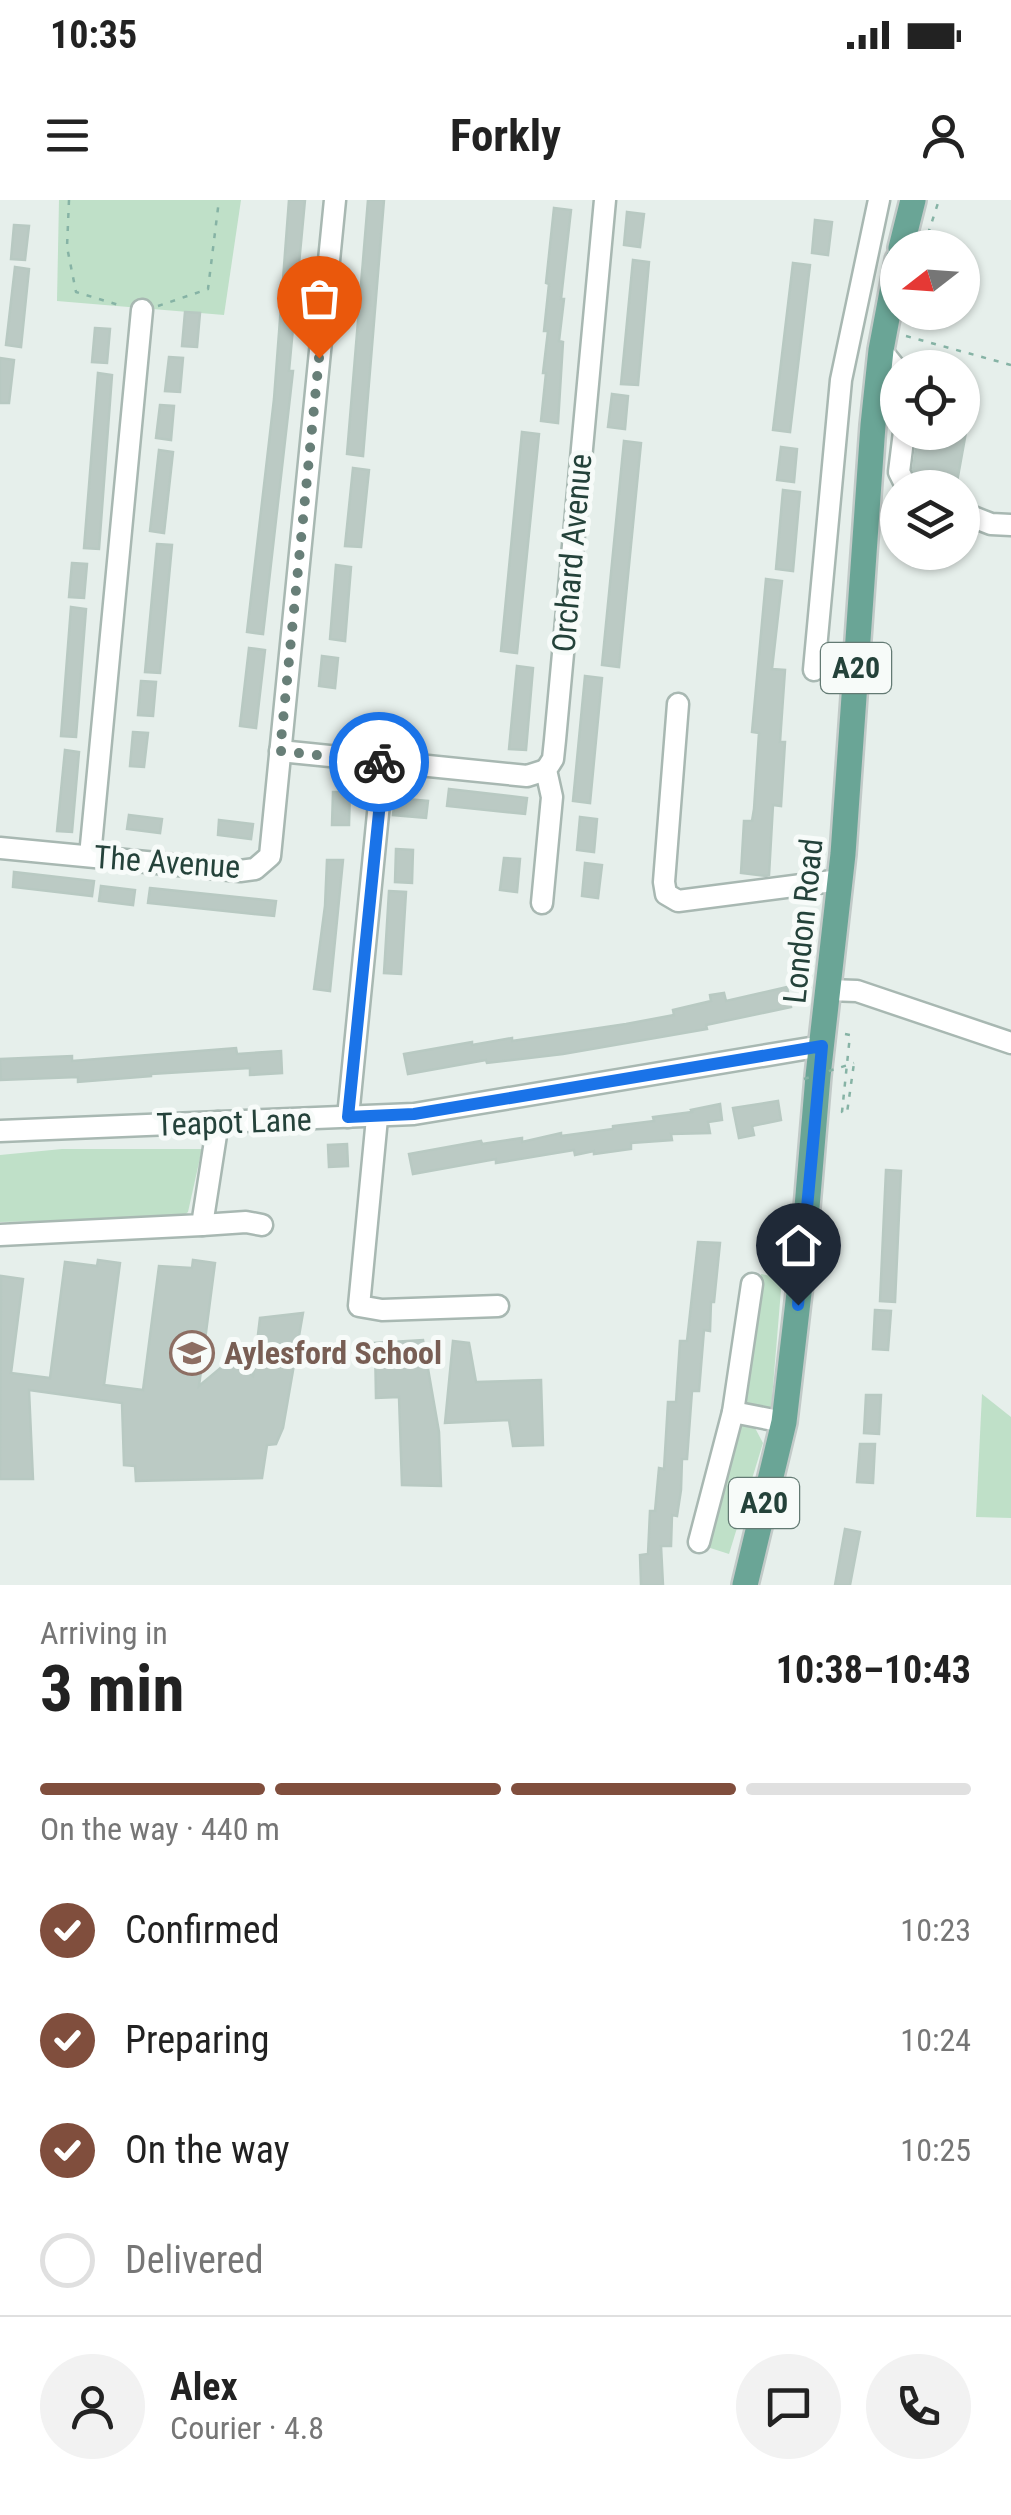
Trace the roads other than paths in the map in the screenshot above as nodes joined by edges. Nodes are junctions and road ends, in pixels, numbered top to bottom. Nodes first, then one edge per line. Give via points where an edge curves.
1 (335, 200) edge
2 (606, 200) edge
3 (879, 200) edge
4 (914, 200) edge
5 (906, 230) edge
6 (135, 309) road end
7 (885, 330) edge
8 (881, 350) edge
9 (880, 361) edge
10 (870, 470) junction
11 (880, 473) edge
12 (980, 520) edge
13 (1011, 525) edge
14 (814, 670) dead end
15 (678, 704) dead end
16 (280, 751) junction
17 (384, 763) junction
18 (546, 770) junction
19 (0, 848) edge
20 (90, 856) junction
21 (840, 880) junction
22 (542, 903) dead end
23 (828, 990) junction
24 (1011, 1043) edge
25 (822, 1046) junction
26 (348, 1117) junction
27 (377, 1118) junction
28 (218, 1122) junction
29 (0, 1131) edge
30 (202, 1225) junction
31 (262, 1225) dead end
32 (0, 1235) edge
33 (752, 1284) dead end
34 (498, 1306) dead end
35 (732, 1412) junction
36 (784, 1422) junction
37 (699, 1542) dead end
38 (745, 1585) edge

1 - 16 street, The Avenue
2 - 18 street, Orchard Avenue via 553,759
3 - 14 street via 841,380
4 - 5 main road
6 - 20 street
7 - 8 main road, London Road / A20
9 - 10 main road, London Road / A20
10 - 11 street
10 - 21 main road, London Road / A20
12 - 13 street
15 - 21 street via 666,894 678,901
16 - 17 street
16 - 20 street, The Avenue via 270,856 254,869
17 - 18 street via 527,776
17 - 26 street
18 - 22 street, Orchard Avenue via 552,797
19 - 20 street, The Avenue
21 - 23 main road, London Road / A20
23 - 24 street via 857,991
23 - 25 main road, London Road / A20
25 - 27 street, Teapot Lane
25 - 36 main road, London Road / A20
26 - 27 street, Teapot Lane
26 - 28 street, Teapot Lane
27 - 34 street via 359,1306
28 - 29 street, Teapot Lane
28 - 30 street
30 - 31 street
30 - 32 street
33 - 35 street
35 - 36 street
35 - 37 street
36 - 38 main road, London Road / A20

